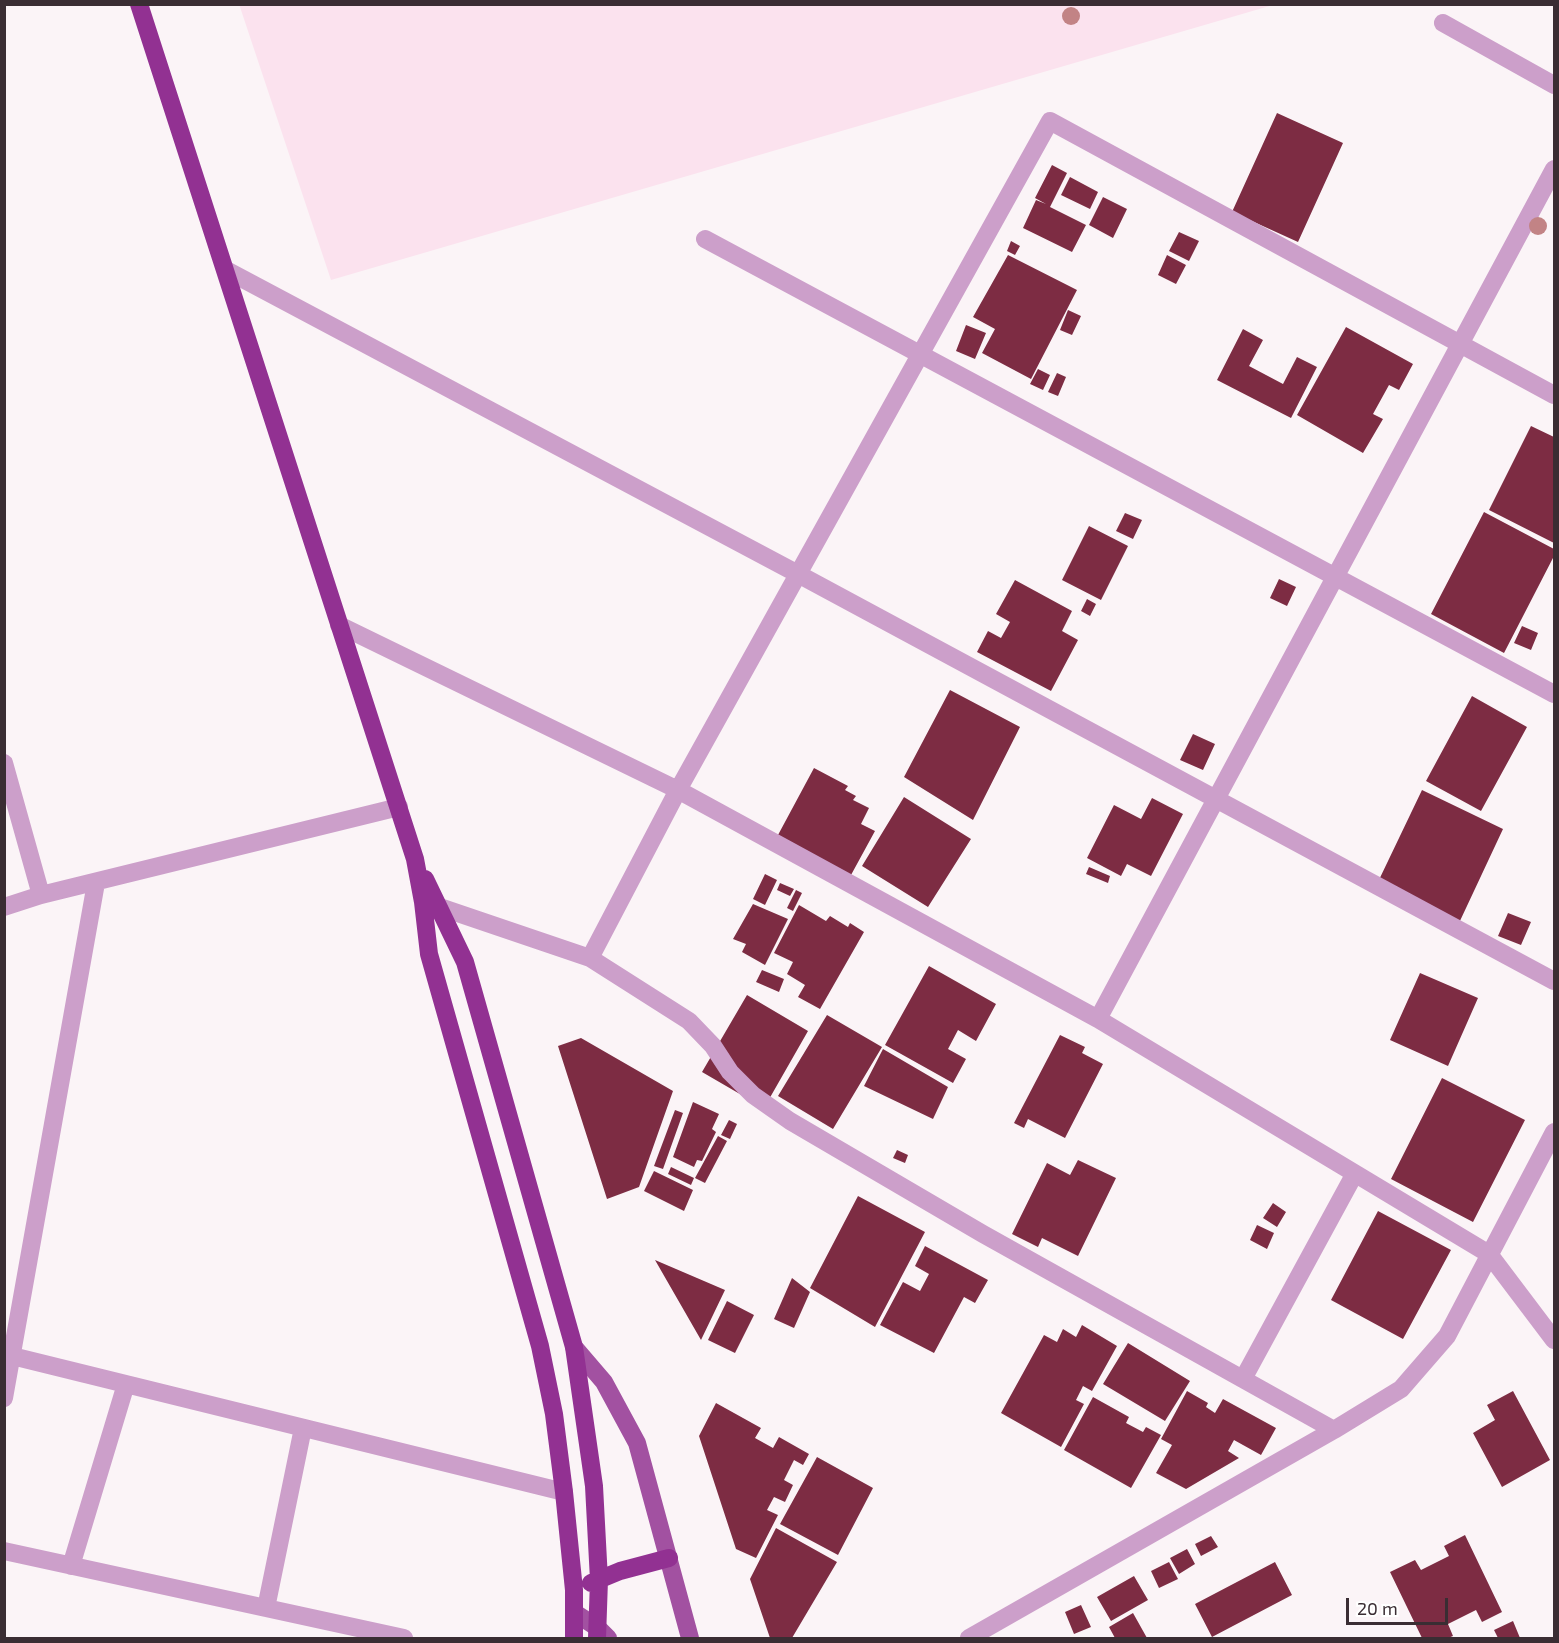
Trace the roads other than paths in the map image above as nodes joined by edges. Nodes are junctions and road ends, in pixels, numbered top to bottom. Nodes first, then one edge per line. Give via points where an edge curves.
1 (139, 4) edge
2 (1443, 23) dead end
3 (1554, 85) edge
4 (1554, 169) edge
5 (705, 239) dead end
6 (226, 270) junction
7 (1461, 344) junction
8 (920, 354) junction
9 (1554, 395) edge
10 (798, 574) junction
11 (1336, 577) junction
12 (339, 625) junction
13 (1554, 694) edge
14 (4, 763) edge
15 (678, 790) junction
16 (1216, 799) junction
17 (399, 807) junction
18 (96, 883) junction
19 (41, 895) junction
20 (430, 904) junction
21 (4, 907) edge
22 (590, 958) junction
23 (1554, 981) edge
24 (1098, 1019) junction
25 (1554, 1132) edge
26 (1354, 1175) junction
27 (1489, 1254) junction
28 (1554, 1340) edge
29 (574, 1347) junction
30 (8, 1355) edge
31 (1243, 1379) junction
32 (126, 1384) junction
33 (4, 1398) edge
34 (303, 1428) junction
35 (1334, 1430) junction
36 (564, 1492) junction
37 (4, 1551) edge
38 (669, 1558) junction
39 (71, 1566) junction
40 (599, 1580) junction
41 (574, 1590) junction
42 (266, 1608) junction
43 (575, 1613) junction
44 (601, 1635) edge
45 (404, 1638) edge
46 (574, 1638) edge
47 (690, 1638) edge
48 (969, 1638) edge

1 - 6 highway
2 - 3 street
4 - 7 street
5 - 8 street
6 - 10 street
6 - 12 highway
7 - 8 street via 1050,122
7 - 9 street
7 - 11 street
8 - 10 street
8 - 11 street
10 - 15 street
10 - 16 street
11 - 13 street
11 - 16 street
12 - 15 street
12 - 17 highway
14 - 19 street
15 - 22 street
15 - 24 street
16 - 23 street
16 - 24 street
17 - 18 street
17 - 20 highway
18 - 19 street
18 - 30 street
19 - 21 street
20 - 22 street
20 - 29 highway via 465,962
20 - 36 highway via 429,954 540,1346
22 - 31 street via 689,1021 753,1095 790,1120 983,1234
24 - 26 street
25 - 27 street
26 - 27 street
26 - 31 street
27 - 28 street
27 - 35 street via 1447,1336 1416,1373 1401,1389
29 - 38 main road via 604,1382 637,1443
29 - 40 highway via 594,1486
30 - 32 street
30 - 33 street
31 - 35 street
32 - 34 street
32 - 39 street
34 - 36 street
34 - 42 street
35 - 48 street
36 - 41 highway
37 - 39 street
38 - 40 highway
38 - 47 main road
39 - 42 street
40 - 41 highway
40 - 44 highway
41 - 43 highway
42 - 45 street
43 - 44 main road
43 - 46 highway

